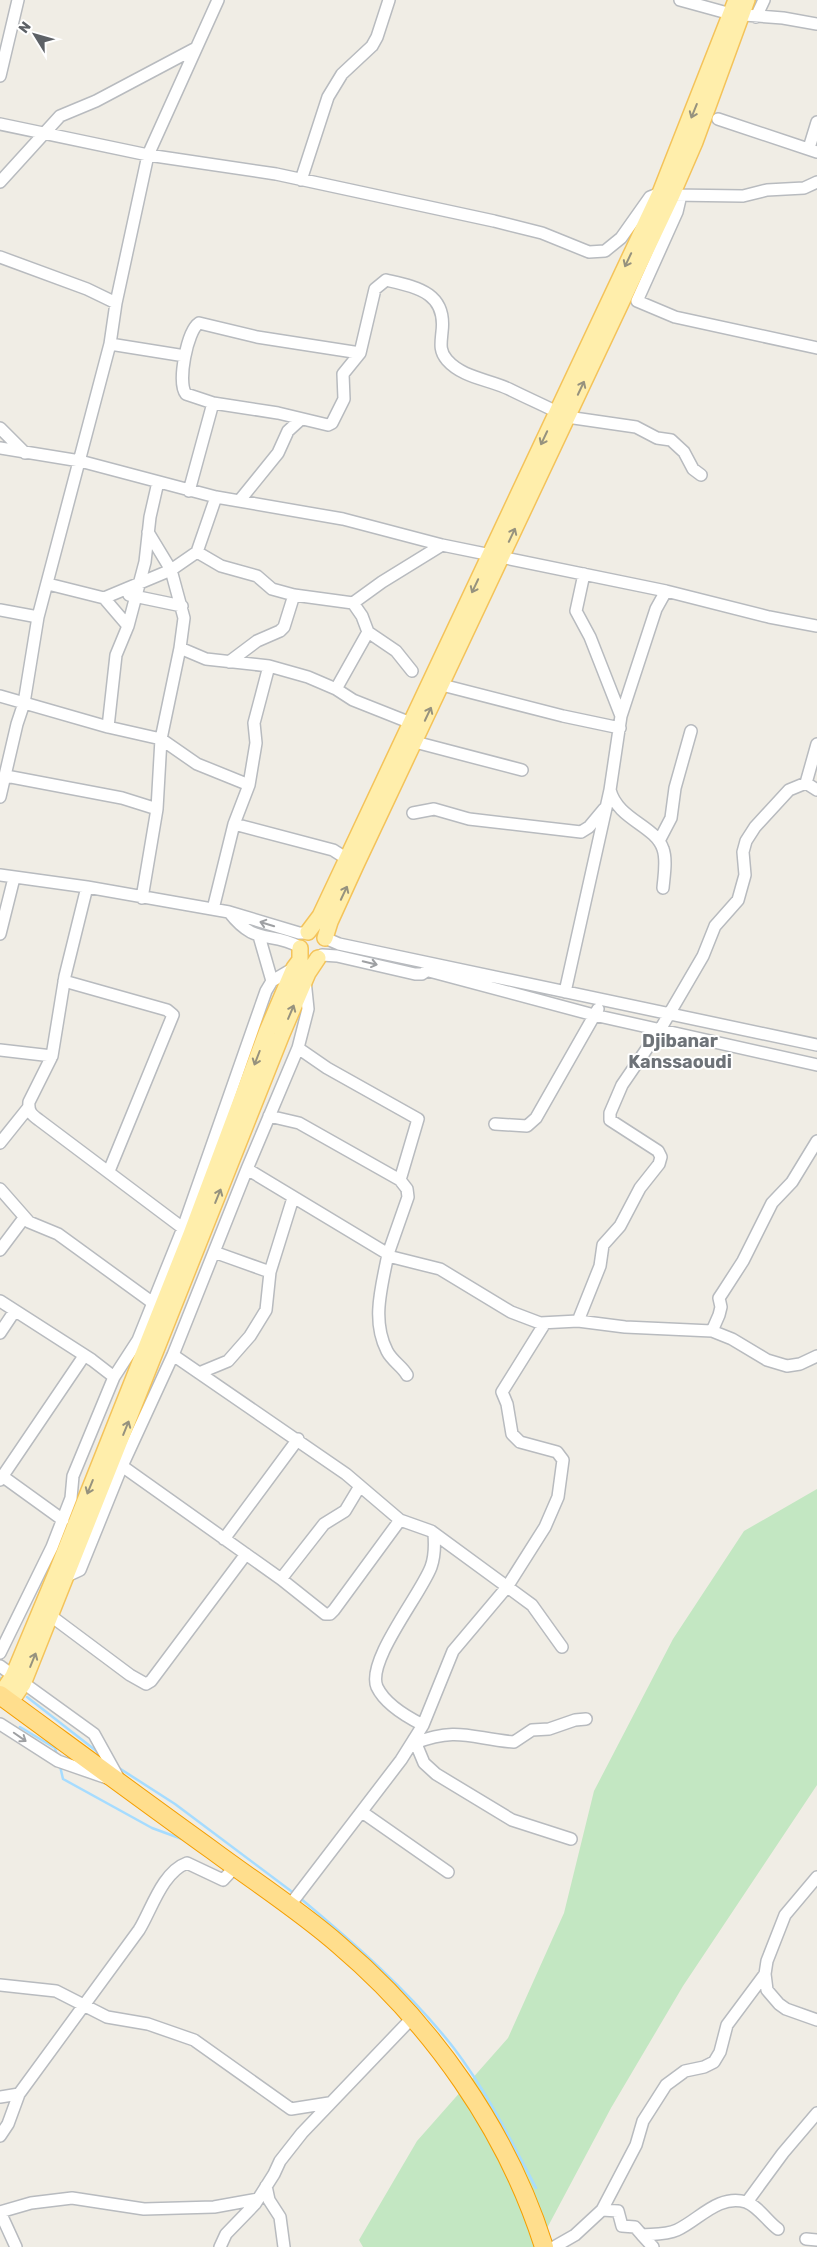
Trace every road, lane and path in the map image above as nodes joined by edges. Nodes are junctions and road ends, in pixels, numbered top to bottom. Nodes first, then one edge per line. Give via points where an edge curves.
1 (18, 0) edge
2 (218, 0) edge
3 (389, 0) edge
4 (680, 0) edge
5 (747, 0) edge
6 (764, 0) edge
7 (741, 12) edge
8 (817, 24) edge
9 (196, 48) junction
10 (0, 76) edge
11 (718, 119) dead end
12 (817, 122) edge
13 (0, 124) edge
14 (44, 134) junction
15 (813, 150) edge
16 (148, 155) junction
17 (301, 180) junction
18 (0, 182) edge
19 (817, 182) edge
20 (671, 195) junction
21 (0, 257) edge
22 (631, 297) junction
23 (116, 303) junction
24 (110, 344) junction
25 (817, 348) edge
26 (360, 353) junction
27 (185, 356) junction
28 (213, 403) junction
29 (562, 414) junction
30 (300, 420) junction
31 (0, 428) edge
32 (0, 448) edge
33 (25, 453) junction
34 (80, 461) junction
35 (701, 475) dead end
36 (158, 482) junction
37 (189, 491) junction
38 (216, 498) junction
39 (240, 500) junction
40 (148, 532) junction
41 (442, 545) junction
42 (197, 552) junction
43 (496, 555) junction
44 (171, 570) junction
45 (584, 574) junction
46 (139, 581) junction
47 (48, 584) junction
48 (666, 591) junction
49 (115, 592) junction
50 (294, 595) junction
51 (136, 596) junction
52 (104, 598) junction
53 (353, 603) junction
54 (182, 606) junction
55 (0, 610) edge
56 (38, 617) junction
57 (128, 626) junction
58 (817, 626) edge
59 (368, 632) junction
60 (180, 648) junction
61 (229, 662) junction
62 (269, 666) junction
63 (412, 671) dead end
64 (442, 685) junction
65 (336, 689) junction
66 (0, 696) edge
67 (24, 703) junction
68 (620, 722) junction
69 (411, 723) junction
70 (108, 727) junction
71 (690, 731) dead end
72 (161, 739) junction
73 (414, 742) junction
74 (817, 744) edge
75 (522, 770) dead end
76 (6, 776) junction
77 (806, 783) junction
78 (249, 785) junction
79 (610, 790) junction
80 (817, 790) edge
81 (0, 797) edge
82 (605, 808) junction
83 (157, 809) junction
84 (413, 813) dead end
85 (234, 824) junction
86 (659, 841) junction
87 (352, 861) junction
88 (0, 875) edge
89 (14, 878) junction
90 (87, 887) junction
91 (663, 888) dead end
92 (142, 898) junction
93 (213, 910) junction
94 (229, 912) junction
95 (307, 932) junction
96 (0, 934) edge
97 (259, 936) junction
98 (325, 938) junction
99 (300, 948) junction
100 (320, 956) junction
101 (437, 963) junction
102 (294, 968) junction
103 (428, 972) junction
104 (305, 980) junction
105 (272, 981) junction
106 (64, 982) junction
107 (565, 992) junction
108 (602, 1001) junction
109 (669, 1014) junction
110 (594, 1015) junction
111 (661, 1028) junction
112 (275, 1033) junction
113 (817, 1045) edge
114 (298, 1048) junction
115 (0, 1050) edge
116 (52, 1056) junction
117 (817, 1065) edge
118 (28, 1108) junction
119 (269, 1116) junction
120 (495, 1124) dead end
121 (817, 1141) edge
122 (0, 1144) edge
123 (806, 1159) junction
124 (817, 1166) edge
125 (246, 1169) junction
126 (109, 1170) junction
127 (400, 1180) junction
128 (0, 1189) edge
129 (293, 1198) junction
130 (24, 1218) junction
131 (187, 1231) junction
132 (0, 1250) edge
133 (214, 1252) junction
134 (388, 1254) junction
135 (270, 1272) junction
136 (0, 1301) edge
137 (152, 1303) junction
138 (14, 1312) junction
139 (578, 1321) junction
140 (545, 1323) junction
141 (712, 1332) junction
142 (0, 1333) edge
143 (173, 1355) junction
144 (84, 1356) junction
145 (817, 1356) edge
146 (199, 1373) junction
147 (407, 1375) dead end
148 (114, 1377) junction
149 (298, 1439) junction
150 (122, 1466) junction
151 (1, 1478) edge
152 (360, 1486) junction
153 (63, 1520) junction
154 (400, 1520) junction
155 (434, 1534) junction
156 (224, 1538) junction
157 (246, 1554) junction
158 (62, 1574) junction
159 (281, 1579) junction
160 (507, 1587) junction
161 (51, 1616) junction
162 (562, 1647) dead end
163 (0, 1653) edge
164 (0, 1666) edge
165 (18, 1680) junction
166 (3, 1698) edge
167 (586, 1720) dead end
168 (0, 1724) edge
169 (423, 1725) junction
170 (415, 1741) junction
171 (121, 1782) junction
172 (362, 1812) junction
173 (572, 1839) dead end
174 (235, 1867) junction
175 (448, 1872) dead end
176 (817, 1877) edge
177 (290, 1905) junction
178 (765, 1974) junction
179 (0, 1985) edge
180 (84, 2003) junction
181 (413, 2017) junction
182 (817, 2020) edge
183 (19, 2094) junction
184 (0, 2097) edge
185 (329, 2103) junction
186 (817, 2113) edge
187 (0, 2136) edge
188 (266, 2186) junction
189 (258, 2199) junction
190 (747, 2202) junction
191 (602, 2210) junction
192 (0, 2212) edge
193 (778, 2229) dead end
194 (642, 2235) junction
195 (16, 2247) edge
196 (220, 2247) edge
197 (284, 2247) edge
198 (544, 2247) edge
199 (554, 2247) edge
200 (653, 2247) edge

1 - 10 street
2 - 9 street
3 - 17 street via 372,46 342,74 331,90
4 - 7 street
5 - 7 main road
6 - 7 street
7 - 8 street
7 - 20 main road
9 - 14 street via 96,102 60,116
9 - 16 street
11 - 15 street
12 - 15 street
13 - 14 street
14 - 16 street
14 - 18 street
16 - 17 street
16 - 23 street
17 - 20 street via 494,221 542,233 589,252 605,251 621,238 650,198
19 - 20 street via 804,188 767,190 743,196
20 - 22 main road
20 -> 29 main road
21 - 23 street via 88,289
22 - 25 street via 675,317
29 -> 22 main road
23 - 24 street
24 - 27 street
24 - 34 street
26 - 27 street via 257,338 199,323 192,330
26 - 29 street via 379,283 386,280 416,287 436,302 441,315 442,352 455,368
26 - 30 street via 343,374 344,399 332,424
27 - 28 street via 182,390
28 - 30 street via 278,413
28 - 37 street
29 - 35 street via 636,427 657,438 671,440
29 - 43 main road
30 - 39 street
31 - 33 street
32 - 33 street
33 - 34 street
34 - 36 street
34 - 47 street
36 - 37 street
36 - 40 street
37 - 38 street
38 - 39 street
38 - 42 street
39 - 41 street via 343,519
40 - 44 street
40 - 46 street
41 - 43 street
41 - 53 street
42 - 44 street
42 - 50 street via 221,566 257,576 272,589
43 - 45 street
43 - 64 main road
43 -> 69 main road
44 - 46 street
44 - 54 street
45 - 48 street
45 - 68 street via 576,611 590,637
46 - 49 street
46 - 51 street
47 - 52 street
47 - 56 street
48 - 58 street via 770,618
48 - 68 street via 656,609
49 - 51 street
49 - 52 street
50 - 53 street
50 - 61 street via 284,627 256,641
51 - 54 street
51 - 57 street
52 - 57 street
53 - 59 street
54 - 60 street via 184,618
55 - 56 street
56 - 67 street
57 - 70 street via 116,655
59 - 63 street via 396,651
59 - 65 street
60 - 61 street via 206,660
60 - 72 street
61 - 62 street
62 - 65 street
62 - 78 street via 254,723 256,743
64 - 68 street via 563,716
73 -> 64 main road
65 - 69 street via 353,700
66 - 67 street
67 - 70 street
67 - 76 street via 16,724
68 - 79 street
69 - 87 main road
70 - 72 street
71 - 86 street via 675,788 672,818
72 - 78 street via 197,764
72 - 83 street
73 - 75 street
73 - 87 main road
74 - 77 street
76 - 81 street
76 - 83 street via 122,798
77 - 80 street
77 - 109 street via 789,790 746,841 744,875 738,900 715,926 703,956
78 - 85 street
79 - 82 street
79 - 86 street via 617,807
82 - 84 street via 581,832 470,819 434,808
82 - 107 street
83 - 92 street
85 - 87 street via 333,850
85 - 93 street
86 - 91 street via 664,850
87 - 95 main road
98 -> 87 main road
88 - 89 street
89 - 90 street
89 - 96 street
90 - 92 street
90 - 106 street
92 - 93 street
93 - 94 street
95 -> 94 street via 299,933
94 - 97 street via 242,928
95 - 98 main road via 318,932
95 - 99 main road via 300,940
97 - 99 street via 291,942
97 - 105 street
98 - 100 main road via 327,947
98 - 101 street via 339,944
99 - 100 main road via 309,958
99 - 102 main road via 300,960
100 -> 103 street via 336,956 415,974
100 - 104 main road
101 - 103 street
101 - 107 street
102 - 105 street
102 - 112 main road
103 - 110 street
112 -> 104 main road
104 - 114 street via 308,1009
105 - 131 street via 257,1012
106 - 116 street
106 - 126 street via 167,1010 173,1015
107 - 108 street
108 - 109 street
108 - 110 street
109 - 111 street
109 - 113 street
110 - 111 street
110 - 120 street via 536,1118 527,1126
111 - 117 street
111 - 139 street via 622,1085 609,1116 610,1120 658,1151 661,1157 620,1226 603,1245 600,1266
112 -> 131 main road
158 -> 112 main road
114 - 119 street
114 - 127 street via 418,1119
115 - 116 street
116 - 118 street
118 - 122 street
118 - 126 street via 31,1114
119 - 125 street
119 - 127 street via 298,1123
121 - 123 street
123 - 124 street
123 - 141 street via 792,1182 772,1203 743,1261 719,1298 721,1307
125 - 129 street
125 - 133 street
126 - 131 street
127 - 134 street via 407,1189 408,1197
128 - 130 street
129 - 134 street
129 - 135 street
130 - 132 street
130 - 137 street via 58,1234
131 - 137 street
131 -> 158 main road
133 - 135 street
133 - 143 street
134 - 140 street via 440,1269 511,1312
134 - 147 street via 379,1301 379,1326 386,1349
135 - 146 street via 266,1310 250,1336 228,1361
136 - 138 street
137 - 148 street via 138,1340
138 - 142 street
138 - 144 street
139 - 140 street
139 - 141 street
140 - 160 street via 502,1392 512,1434 520,1442 553,1450 560,1455 564,1464 562,1478 545,1527
141 - 145 street via 732,1339 767,1360 787,1366
143 - 146 street
143 - 150 street
144 - 148 street
144 - 151 street
146 - 149 street
148 - 153 street via 72,1476 71,1498
149 - 152 street
149 - 156 street
150 - 156 street
150 - 158 street via 80,1570
151 - 153 street
152 - 154 street
152 - 159 street via 345,1511 324,1524
153 - 163 street
154 - 155 street via 427,1528
154 - 159 street via 330,1614 325,1614
155 - 160 street
155 - 169 street via 436,1550 431,1566 376,1668 377,1686 381,1692 397,1709
156 - 157 street
157 - 159 street
157 - 161 street via 146,1684
158 - 161 main road
158 - 165 main road
160 - 162 street via 532,1604
160 - 169 street via 453,1652
165 -> 161 main road
164 - 165 street
165 - 166 main road
165 - 171 street via 94,1734
166 - 171 highway
167 - 170 street via 532,1730 514,1742 468,1734 432,1736
168 -> 171 street via 58,1761
169 - 170 street
170 - 172 street
170 - 173 street via 424,1763 444,1779 512,1820
171 - 174 highway
172 - 175 street
172 - 177 street
174 - 177 highway
174 - 180 street via 223,1880 191,1864 181,1865 151,1903 139,1930
176 - 178 street via 785,1915
177 - 181 highway via 371,1973
178 - 182 street via 767,1990 779,2004
178 - 191 street via 727,2025 714,2062 685,2071 666,2085 642,2124 636,2145
179 - 180 street via 50,1989
180 - 183 street
180 - 185 street via 113,2019 142,2022 194,2040 291,2109
181 - 185 street
181 - 198 highway via 456,2072 491,2128 518,2179
183 - 184 street
183 - 187 street
185 - 188 street via 283,2156
186 - 190 street
188 - 189 street
188 - 197 street via 269,2200 280,2217
189 - 192 street via 214,2207 138,2209 72,2198 31,2203
189 - 196 street via 226,2234
190 - 193 street
190 - 194 street via 718,2204 677,2230
191 - 194 street via 618,2211 622,2226 634,2227
191 - 199 street via 575,2234
192 - 195 street
194 - 200 street

